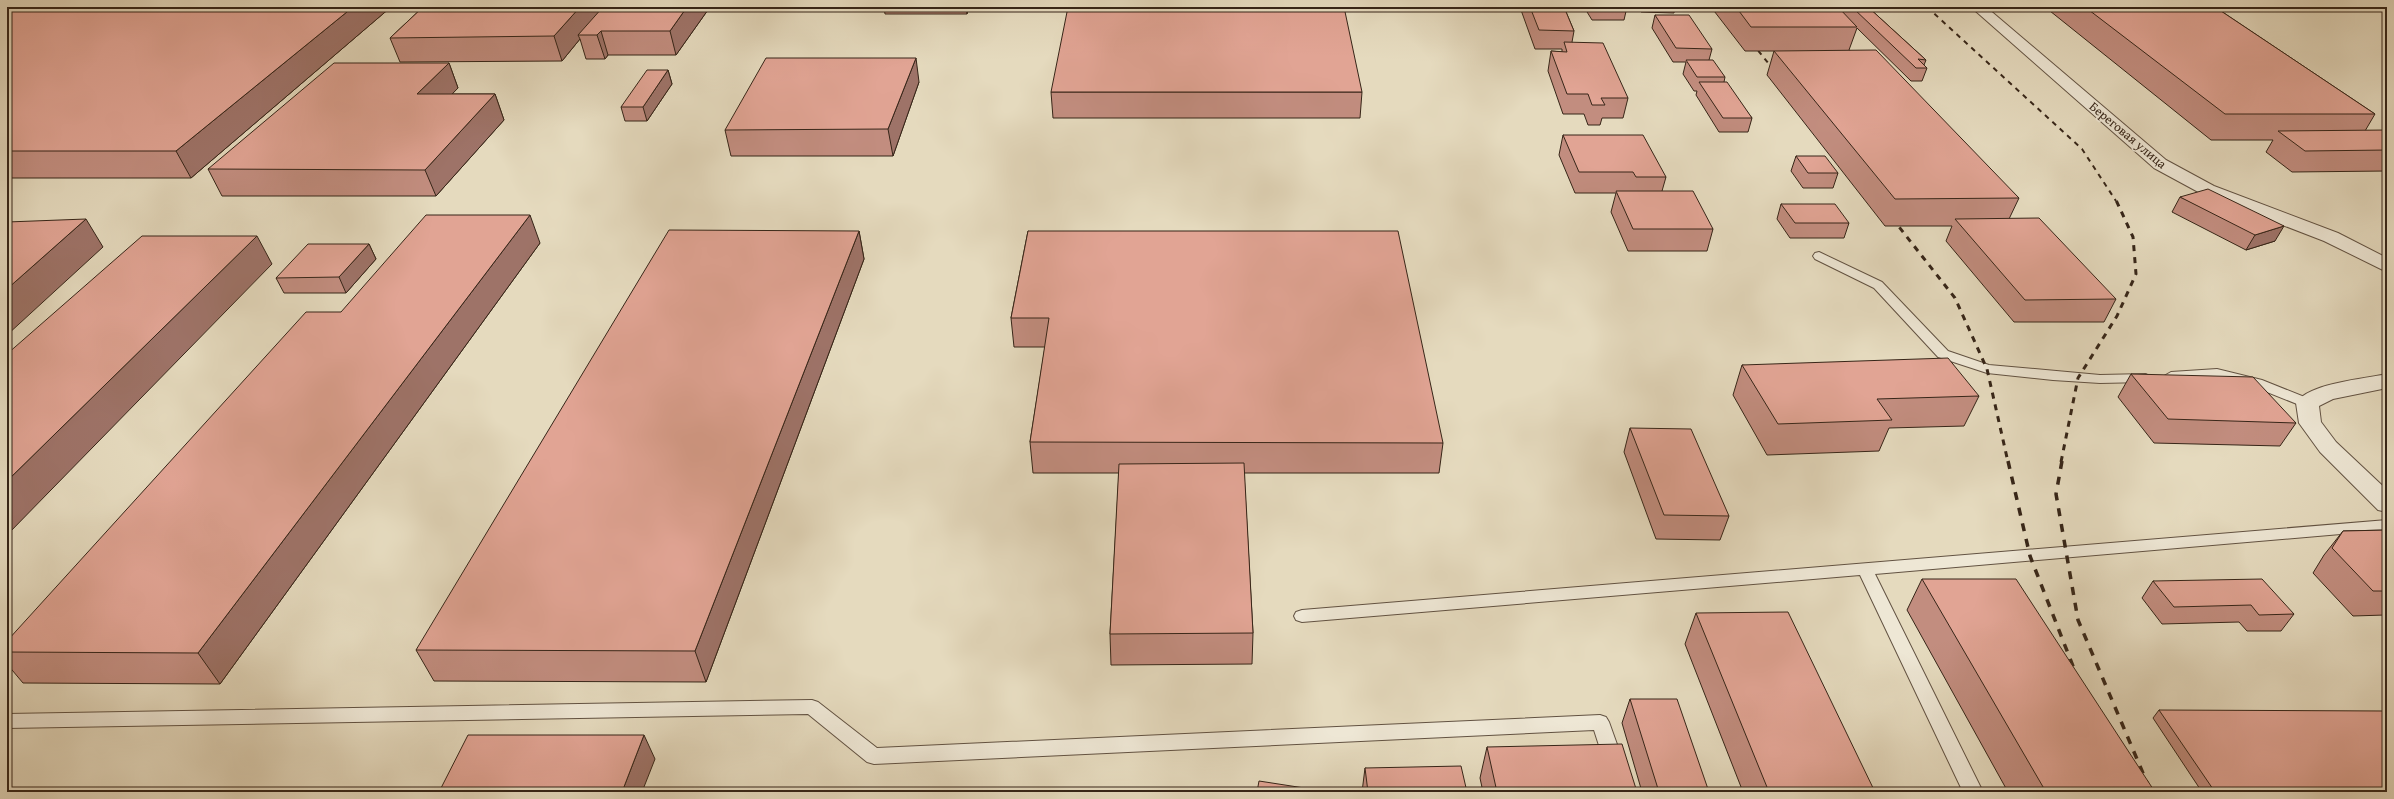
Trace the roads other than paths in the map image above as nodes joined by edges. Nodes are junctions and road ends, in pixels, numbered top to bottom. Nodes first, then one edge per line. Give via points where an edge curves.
1 (1978, 7) edge
2 (1819, 256) dead end
3 (2387, 266) edge
4 (2387, 382) edge
5 (2307, 403) junction
6 (2387, 504) edge
7 (2387, 525) edge
8 (1865, 569) junction
9 (1302, 616) dead end
10 (7, 721) edge
11 (1624, 792) edge
12 (1973, 792) edge

1 - 3 street, Береговая улица via 2160,164 2208,190 2331,237
2 - 5 lane via 1878,285 1943,354 1987,369 2100,379 2217,373 2257,383
4 - 5 street via 2327,393
5 - 6 street via 2310,423 2328,447
7 - 8 lane
8 - 9 lane
8 - 12 lane
10 - 11 lane via 812,707 874,756 1600,722

